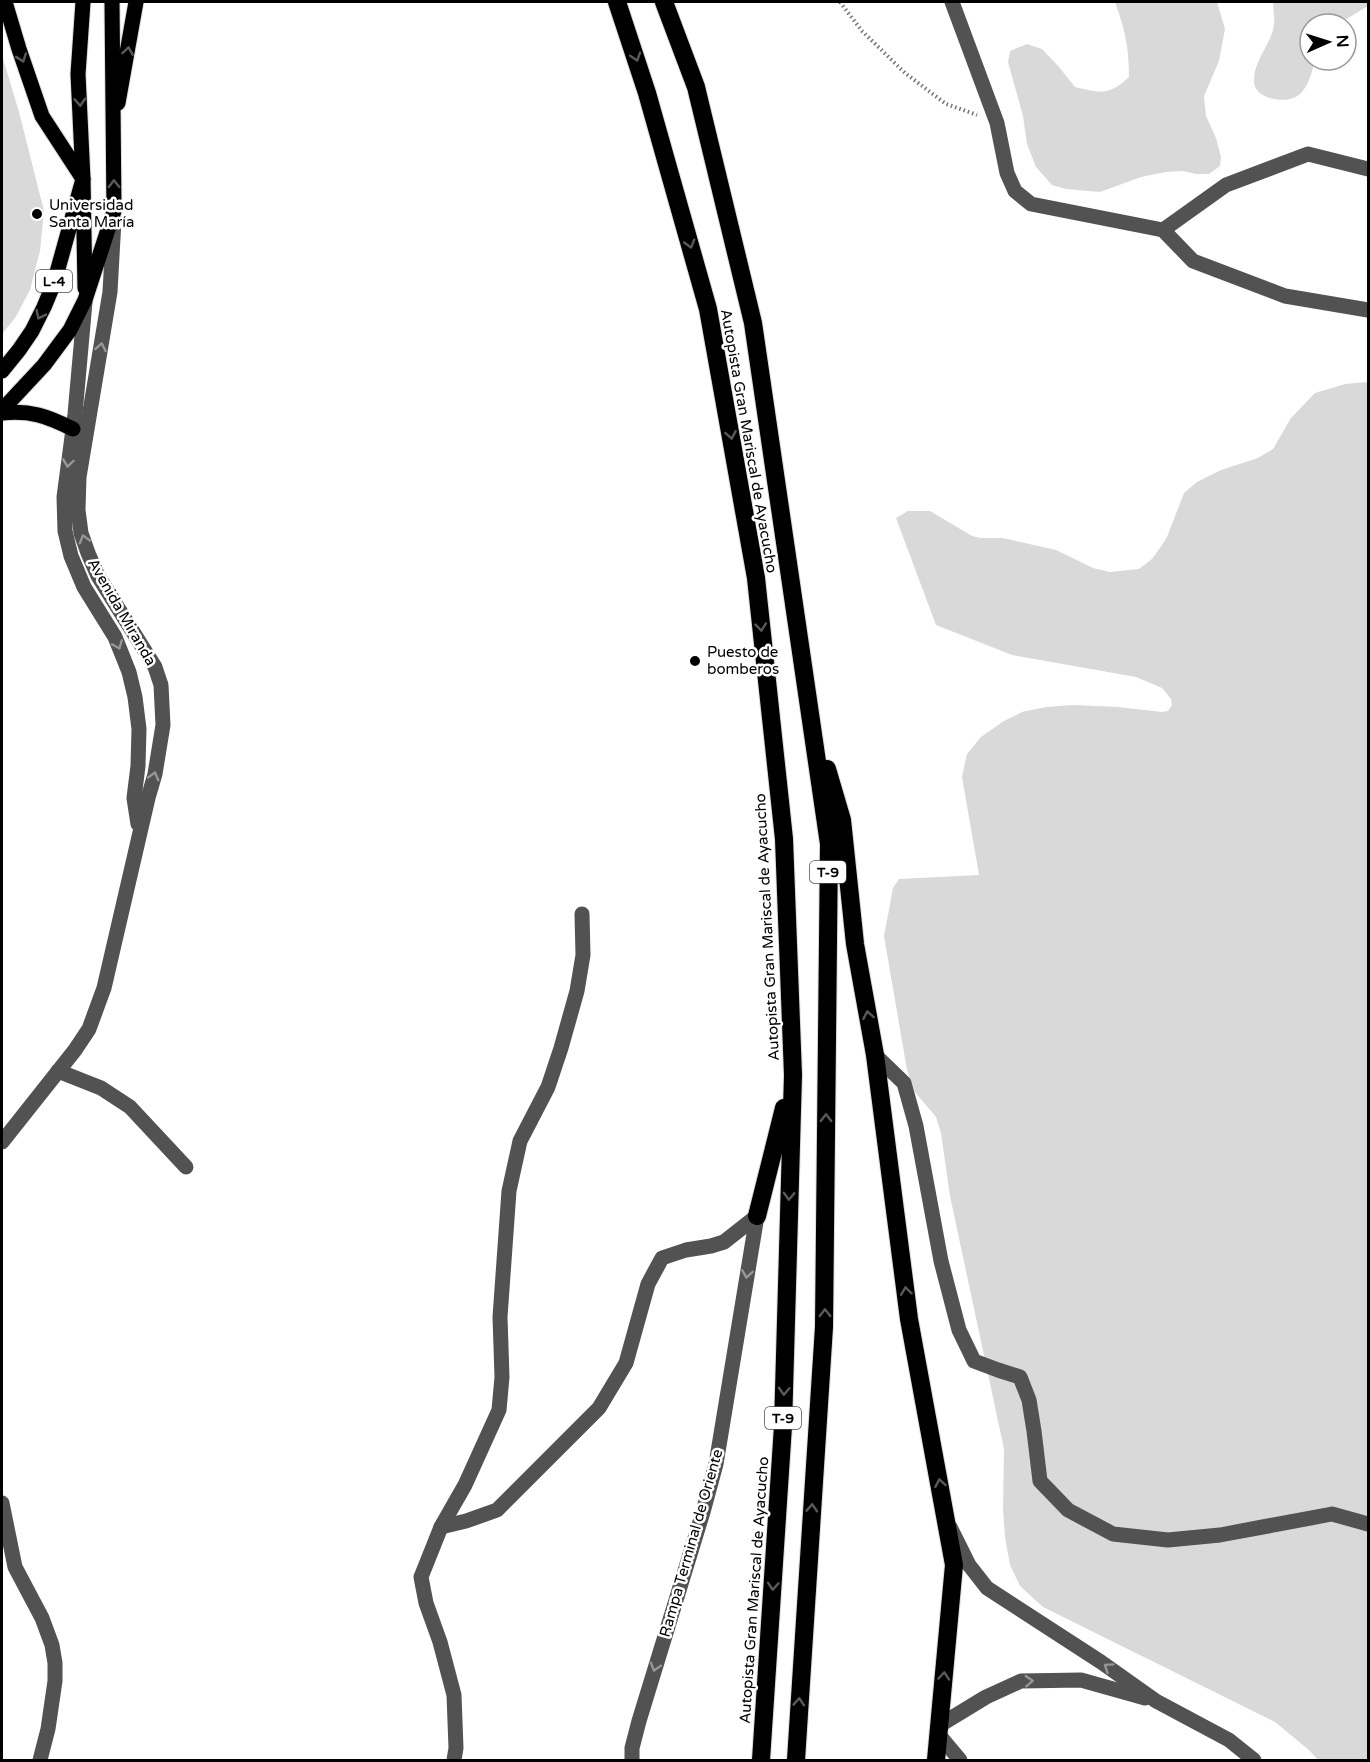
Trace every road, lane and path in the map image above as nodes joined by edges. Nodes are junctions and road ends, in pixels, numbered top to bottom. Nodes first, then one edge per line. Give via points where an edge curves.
1 (5, 2) edge
2 (83, 2) edge
3 (112, 2) edge
4 (136, 2) edge
5 (617, 2) edge
6 (664, 2) edge
7 (840, 2) edge
8 (952, 2) edge
9 (997, 123) junction
10 (113, 129) junction
11 (1368, 169) edge
12 (83, 179) junction
13 (114, 211) junction
14 (1163, 230) junction
15 (85, 300) junction
16 (1368, 310) edge
17 (2, 371) edge
18 (2, 412) edge
19 (73, 429) junction
20 (809, 707) junction
21 (140, 833) junction
22 (582, 914) dead end
23 (875, 1055) junction
24 (58, 1071) junction
25 (793, 1075) junction
26 (2, 1142) edge
27 (186, 1167) dead end
28 (757, 1216) junction
29 (2, 1503) edge
30 (946, 1518) junction
31 (1368, 1524) edge
32 (441, 1527) junction
33 (1156, 1701) junction
34 (939, 1730) junction
35 (40, 1761) edge
36 (454, 1761) edge
37 (632, 1761) edge
38 (761, 1761) edge
39 (796, 1761) edge
40 (936, 1761) edge
41 (960, 1761) edge
42 (1254, 1761) edge

1 -> 12 main road via 42,116
2 -> 12 main road, L-4 via 78,74
3 - 10 main road, L-4
10 -> 4 main road, L-4
5 -> 25 highway, Autopista Gran Mariscal de Ayacucho / T-9 via 708,309 756,578 784,839
6 - 20 highway, Autopista Gran Mariscal de Ayacucho / T-9 via 696,87 753,323
7 - 9 path via 862,31 905,73 946,104
8 - 9 street
9 - 14 street via 1006,173 1015,191 1031,204
13 -> 10 main road, L-4
11 - 14 street via 1308,154 1226,185
12 - 15 main road
12 -> 17 main road, L-4 via 44,307 32,331
13 - 15 main road, L-4
21 -> 13 street, Avenida Miranda via 160,748 161,685 155,667 98,576 81,533 78,510 79,477 110,292
14 - 16 street via 1193,261 1285,297
15 - 18 main road, L-4 via 54,352
15 - 19 street, Avenida Miranda
18 - 19 main road via 35,413
19 -> 21 street, Avenida Miranda via 64,497 65,531 84,587 115,637 129,672 139,729 134,798
23 -> 20 highway via 855,944 842,820
39 -> 20 highway, Autopista Gran Mariscal de Ayacucho / T-9 via 825,1327 829,844
21 - 24 street, Avenida Miranda via 104,988 89,1029
22 - 32 street via 583,955 577,991 548,1087 520,1142 509,1191 500,1317 499,1410
30 -> 23 highway via 909,1320
23 - 31 street via 904,1083 959,1330 974,1361 1020,1377 1029,1400 1040,1481 1068,1510 1113,1534 1168,1540 1332,1514
24 - 26 street, Avenida Miranda
24 - 27 street via 101,1088 130,1107
25 - 28 highway
25 -> 38 highway, Autopista Gran Mariscal de Ayacucho / T-9 via 783,1426
28 - 32 street via 724,1242 662,1258 648,1284 626,1363 599,1408 497,1510
28 -> 37 street, Rampa Terminal de Oriente via 716,1464 639,1720
29 - 35 street via 15,1568 42,1618 55,1663 51,1710
33 -> 30 street via 987,1588 969,1565
34 -> 30 highway via 954,1564
32 - 36 street via 421,1577 454,1695
34 -> 33 street via 986,1697 1021,1681 1082,1680
33 - 42 street via 1228,1740
34 - 40 highway
34 - 41 street

